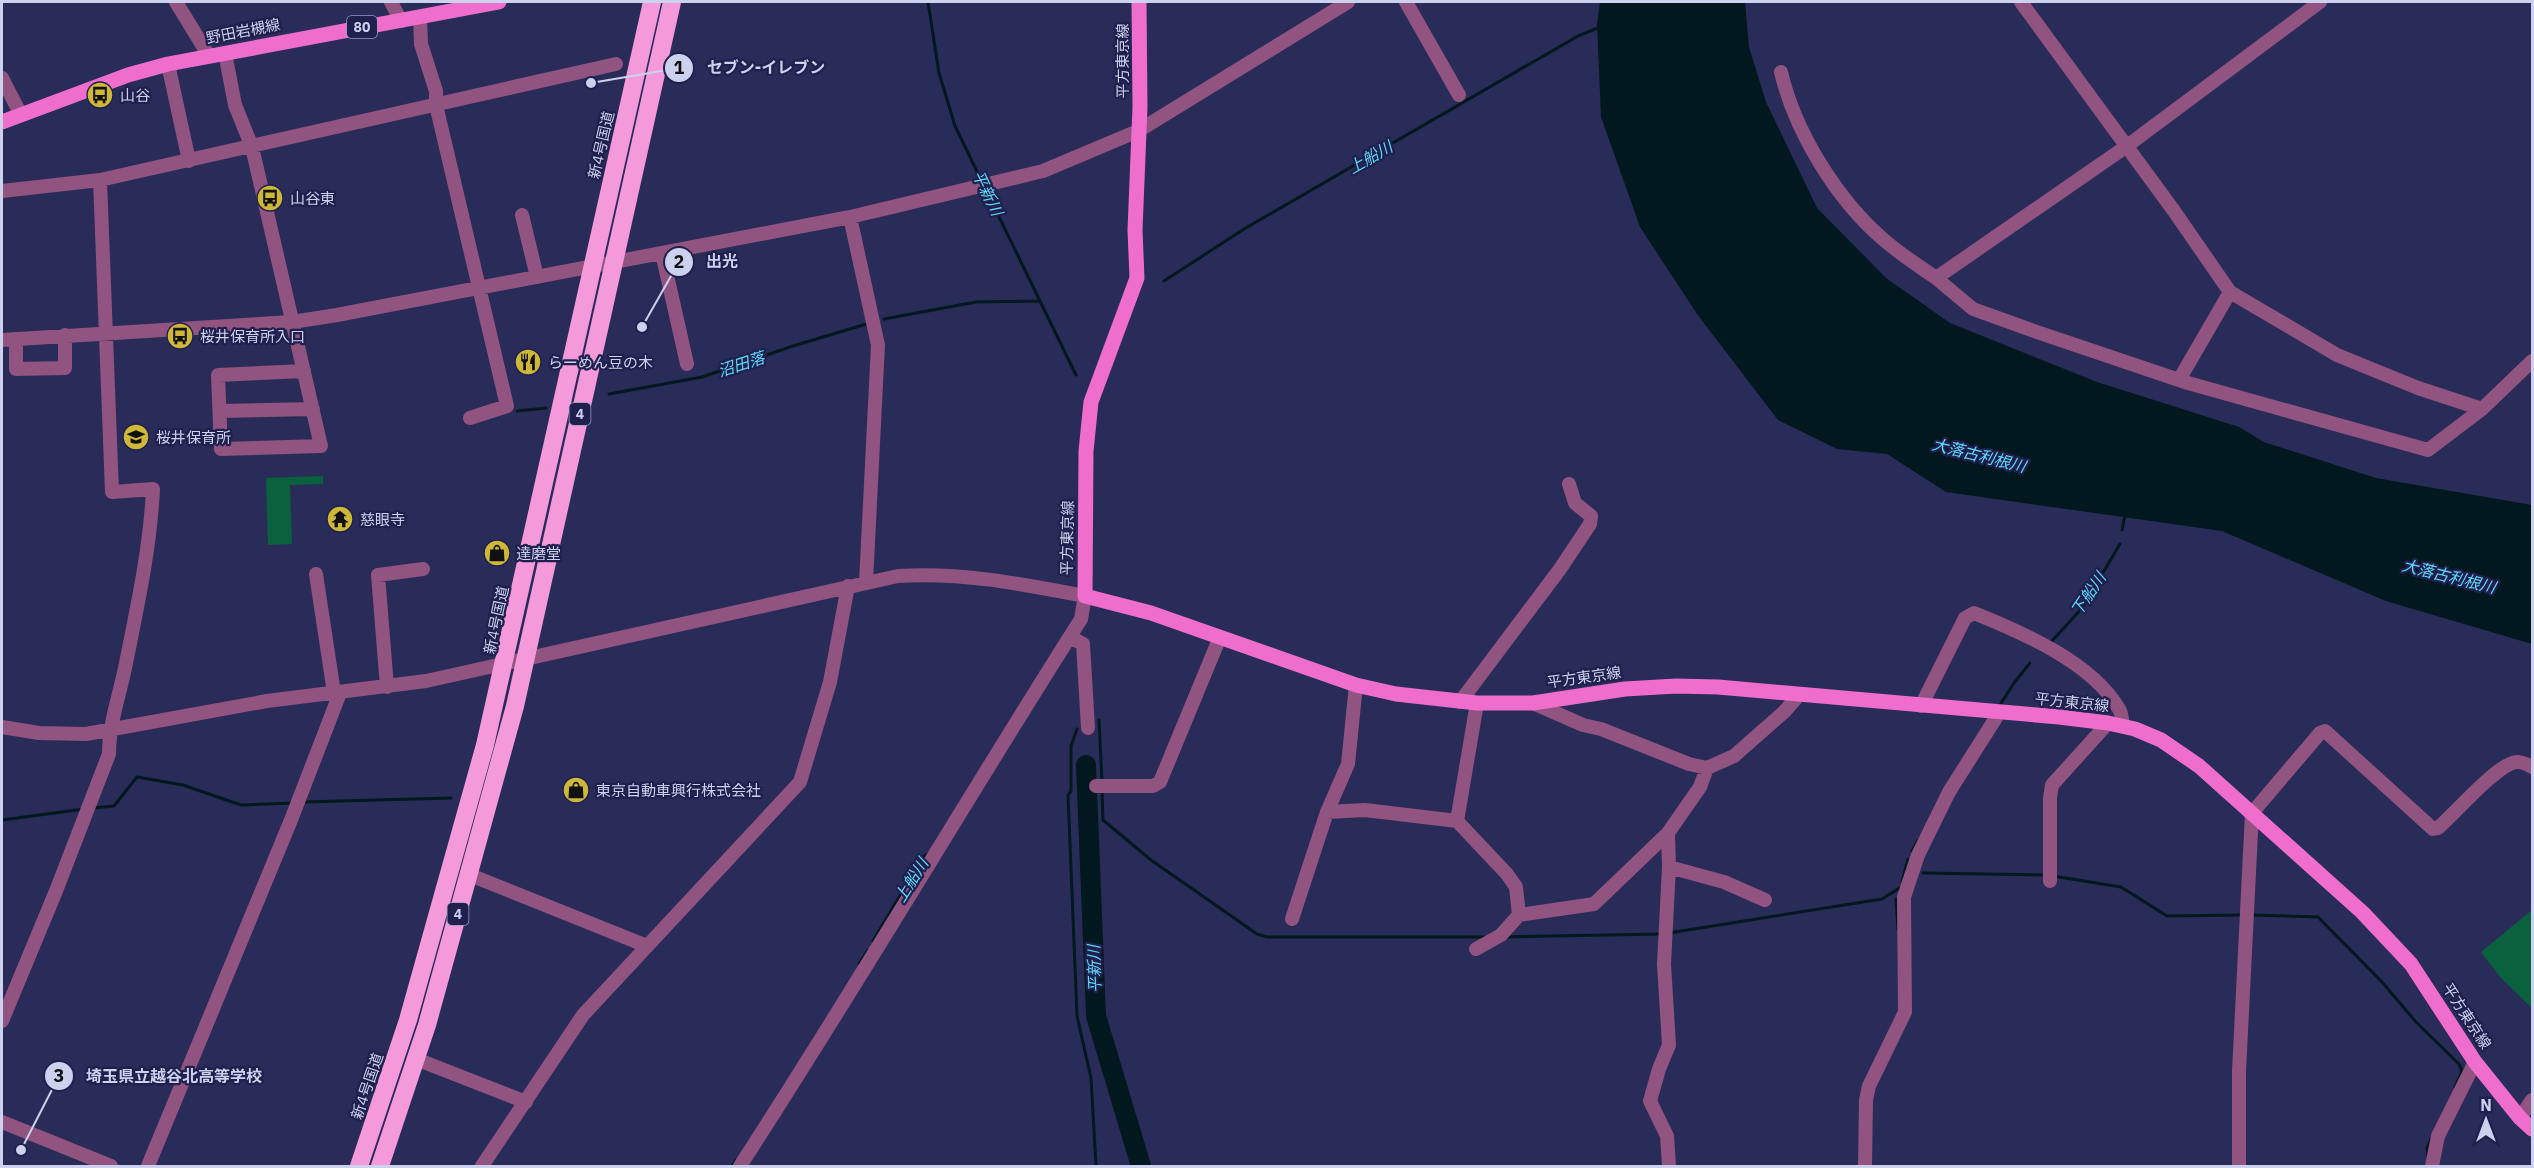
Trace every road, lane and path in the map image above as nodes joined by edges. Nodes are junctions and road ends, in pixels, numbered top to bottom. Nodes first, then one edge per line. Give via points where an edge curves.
1 (176, 2) edge
2 (391, 2) edge
3 (499, 2) edge
4 (652, 2) edge
5 (672, 2) edge
6 (1139, 2) edge
7 (1348, 2) edge
8 (1406, 2) edge
9 (2021, 2) edge
10 (2320, 2) edge
11 (420, 17) junction
12 (401, 21) junction
13 (225, 53) junction
14 (209, 56) junction
15 (168, 64) junction
16 (616, 64) dead end
17 (1781, 72) dead end
18 (2, 78) edge
19 (1459, 95) dead end
20 (436, 105) junction
21 (21, 114) junction
22 (2, 122) edge
23 (1138, 131) junction
24 (2127, 146) junction
25 (252, 147) junction
26 (189, 160) junction
27 (100, 180) junction
28 (2, 191) edge
29 (522, 215) dead end
30 (850, 217) junction
31 (662, 253) junction
32 (614, 261) junction
33 (593, 266) junction
34 (537, 277) junction
35 (1936, 278) junction
36 (480, 288) junction
37 (2230, 292) junction
38 (292, 322) junction
39 (106, 333) junction
40 (65, 335) junction
41 (9, 339) edge
42 (2532, 361) edge
43 (687, 364) dead end
44 (304, 371) junction
45 (2179, 380) junction
46 (313, 409) junction
47 (2482, 409) junction
48 (220, 411) junction
49 (470, 418) dead end
50 (1569, 484) dead end
51 (423, 569) dead end
52 (316, 574) dead end
53 (866, 582) junction
54 (848, 586) junction
55 (1085, 596) junction
56 (1070, 637) junction
57 (1220, 637) junction
58 (526, 659) junction
59 (504, 664) junction
60 (1356, 685) junction
61 (387, 687) junction
62 (337, 693) junction
63 (1799, 695) junction
64 (1460, 702) junction
65 (1533, 702) junction
66 (1477, 704) junction
67 (1922, 706) junction
68 (1999, 713) junction
69 (2116, 725) junction
70 (2, 727) edge
71 (1088, 728) dead end
72 (109, 731) junction
73 (2532, 767) edge
74 (1707, 768) junction
75 (1096, 786) dead end
76 (1327, 812) junction
77 (2252, 813) junction
78 (1457, 821) junction
79 (1668, 832) junction
80 (1669, 867) junction
81 (470, 875) junction
82 (2049, 881) dead end
83 (1766, 900) dead end
84 (1519, 915) junction
85 (1292, 919) dead end
86 (647, 946) junction
87 (1476, 949) dead end
88 (2, 1020) edge
89 (416, 1059) junction
90 (2475, 1062) junction
91 (2532, 1100) edge
92 (526, 1102) junction
93 (2520, 1118) junction
94 (2, 1122) edge
95 (2532, 1129) edge
96 (2240, 1165) edge
97 (111, 1167) edge
98 (148, 1167) edge
99 (359, 1167) edge
100 (380, 1167) edge
101 (483, 1167) edge
102 (740, 1167) edge
103 (1669, 1167) edge
104 (1865, 1167) edge
105 (2432, 1167) edge

1 - 14 street
2 - 12 street
3 - 11 main road, 野田岩槻線 / 80
4 - 33 highway, 新4号国道 / 4
5 - 32 highway, 4
6 - 23 main road, 平方東京線
7 - 23 street
8 - 19 street
9 - 24 street
10 - 24 street
11 - 12 main road, 野田岩槻線 / 80
11 - 20 street via 421,44 436,91
12 - 13 main road, 野田岩槻線 / 80
13 - 14 main road, 野田岩槻線 / 80
13 - 25 street via 234,105
14 - 15 main road, 野田岩槻線 / 80
15 - 21 main road, 野田岩槻線 / 80
15 - 26 street
16 - 20 street
17 - 35 street via 1799,126 1832,182 1883,239
18 - 21 street
20 - 25 street
20 - 36 street
21 - 22 main road, 野田岩槻線 / 80
23 - 30 street via 1043,171
23 - 55 main road, 平方東京線 via 1136,286 1091,402 1086,452
24 - 35 street
24 - 37 street
25 - 26 street
25 - 38 street
26 - 27 street
27 - 28 street
27 - 39 street
29 - 34 street
30 - 31 street
30 - 53 street via 878,345
31 - 32 street
31 - 43 street
32 - 33 street
32 - 58 highway, 4
33 - 34 street
33 - 59 highway, 新4号国道 / 4
34 - 36 street
35 - 45 street via 1973,309
36 - 38 street
36 - 49 street via 507,406
37 - 45 street
37 - 47 street via 2337,355
38 - 39 street
38 - 44 street
39 - 40 street
39 - 72 street via 112,492 153,489 150,541
40 - 41 street
40 - 41 street via 65,368 16,369
42 - 47 street
44 - 46 street
44 - 48 street via 218,375
45 - 47 street via 2428,450
46 - 48 street
46 - 48 street via 321,446 221,449
50 - 64 street via 1575,503 1591,516 1590,524
51 - 61 street via 378,575
52 - 62 street
53 - 54 street
53 - 55 street via 938,574 998,579
54 - 58 street
54 - 86 street via 830,682 800,782
55 - 56 street via 1081,619
55 - 57 main road, 平方東京線
56 - 71 street via 1083,645
56 - 102 street
57 - 60 main road, 平方東京線
57 - 75 street via 1160,782 1153,786
58 - 59 street
58 - 81 highway, 4
59 - 61 street
59 - 99 highway, 新4号国道 / 4 via 477,778 408,1020
60 - 64 main road, 平方東京線
60 - 76 street via 1348,764
61 - 62 street
62 - 72 street via 267,701
62 - 98 street via 297,802
63 - 65 main road, 平方東京線 via 1676,686
63 - 67 main road, 平方東京線
63 - 74 street via 1734,756
64 - 66 main road, 平方東京線
65 - 66 main road, 平方東京線
65 - 74 street via 1575,722
66 - 78 street
67 - 68 main road, 平方東京線
67 - 69 street via 1965,618 1974,613 2029,635 2092,677 2120,710
68 - 69 main road, 平方東京線
68 - 104 street via 1949,792 1918,855 1904,897 1905,1012 1869,1086
69 - 77 main road, 平方東京線 via 2171,746 2199,765
69 - 82 street via 2052,785
70 - 72 street via 63,734
72 - 88 street via 109,754
73 - 77 street via 2517,762 2498,771 2438,828 2433,828 2325,731
74 - 79 street via 1700,787
76 - 78 street via 1365,810
76 - 85 street
77 - 90 main road, 平方東京線 via 2362,912 2411,964
77 - 96 street via 2239,1071
78 - 84 street via 1516,887
79 - 80 street
79 - 84 street via 1593,904
80 - 83 street via 1724,882
80 - 103 street via 1664,964 1670,1045 1650,1101 1667,1136
81 - 86 street
81 - 89 highway, 4
84 - 87 street via 1501,935
86 - 92 street via 583,1015
89 - 92 street
89 - 100 highway, 4
90 - 93 main road, 平方東京線
90 - 105 street via 2438,1136
91 - 93 street
92 - 101 street
93 - 95 main road, 平方東京線
94 - 97 street

